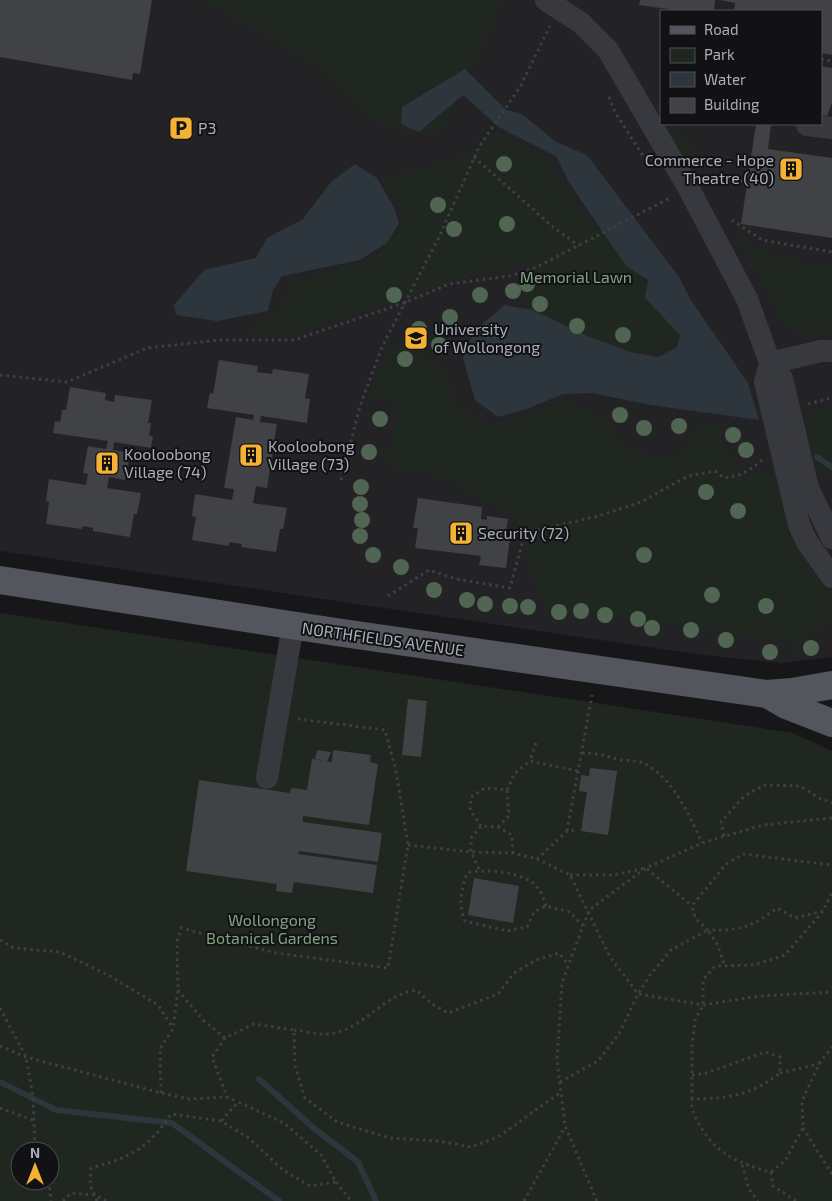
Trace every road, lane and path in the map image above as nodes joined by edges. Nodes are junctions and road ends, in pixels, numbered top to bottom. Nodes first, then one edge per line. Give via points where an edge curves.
1 (549, 10) edge
2 (608, 95) dead end
3 (807, 125) edge
4 (832, 128) edge
5 (474, 157) junction
6 (646, 160) dead end
7 (668, 189) dead end
8 (672, 198) dead end
9 (636, 217) dead end
10 (732, 220) dead end
11 (579, 246) junction
12 (832, 252) edge
13 (404, 303) junction
14 (832, 351) edge
15 (770, 363) junction
16 (0, 375) edge
17 (832, 398) edge
18 (804, 405) dead end
19 (763, 459) dead end
20 (341, 480) dead end
21 (832, 538) edge
22 (832, 577) edge
23 (0, 580) edge
24 (388, 596) dead end
25 (293, 625) junction
26 (832, 685) edge
27 (767, 694) junction
28 (592, 695) dead end
29 (277, 717) junction
30 (832, 722) edge
31 (536, 743) dead end
32 (582, 753) junction
33 (530, 762) junction
34 (578, 771) junction
35 (267, 778) dead end
36 (507, 790) junction
37 (832, 803) edge
38 (832, 818) edge
39 (482, 826) junction
40 (498, 827) junction
41 (577, 830) dead end
42 (567, 831) junction
43 (724, 836) junction
44 (702, 843) junction
45 (408, 845) junction
46 (471, 852) junction
47 (513, 853) junction
48 (537, 859) junction
49 (832, 865) edge
50 (646, 868) junction
51 (480, 869) junction
52 (570, 875) junction
53 (832, 892) edge
54 (546, 906) junction
55 (692, 906) junction
56 (589, 910) junction
57 (823, 911) junction
58 (583, 926) junction
59 (708, 930) junction
60 (0, 940) edge
61 (569, 964) junction
62 (724, 964) junction
63 (178, 990) junction
64 (832, 992) edge
65 (638, 994) junction
66 (703, 1005) junction
67 (0, 1008) edge
68 (173, 1029) junction
69 (294, 1030) junction
70 (225, 1038) junction
71 (0, 1046) edge
72 (832, 1047) edge
73 (26, 1057) junction
74 (819, 1064) junction
75 (780, 1073) junction
76 (692, 1075) junction
77 (560, 1082) junction
78 (561, 1092) junction
79 (161, 1093) junction
80 (227, 1098) junction
81 (692, 1098) junction
82 (238, 1102) junction
83 (0, 1108) edge
84 (33, 1120) junction
85 (221, 1121) junction
86 (565, 1126) junction
87 (803, 1128) junction
88 (35, 1141) edge
89 (742, 1165) junction
90 (771, 1172) junction
91 (832, 1174) edge
92 (336, 1182) junction
93 (94, 1195) junction
94 (63, 1201) edge
95 (96, 1201) edge
96 (108, 1201) edge
97 (350, 1201) edge
98 (524, 1201) edge
99 (597, 1201) edge
100 (758, 1201) edge
101 (796, 1201) edge

1 - 5 path via 545,38 507,107
1 - 15 street via 568,13 594,34 623,74 732,268
2 - 6 path via 615,112
3 - 4 street
5 - 11 path
5 - 13 path via 439,236
7 - 8 path
9 - 11 path
10 - 12 path via 762,240
11 - 13 path via 537,267 510,276 449,284
13 - 16 path via 294,340 219,340 147,348 67,382
13 - 20 path via 368,379
14 - 15 street
15 - 21 street via 782,378 808,488
15 - 22 street via 765,382 794,509 807,542
17 - 18 path
19 - 24 path via 738,476 724,478 715,471 688,476 641,502 524,534 510,588 456,579 429,570
23 - 25 main road, NORTHFIELDS AVENUE
25 - 27 main road, NORTHFIELDS AVENUE
25 - 29 street
26 - 27 main road, NORTHFIELDS AVENUE
27 - 30 main road, NORTHFIELDS AVENUE via 786,705
28 - 32 path
29 - 35 street
29 - 45 path via 385,730 396,771
31 - 33 path
32 - 34 path
32 - 44 path via 603,753 643,763 670,784
33 - 34 path
33 - 36 path via 514,774
34 - 42 path
36 - 39 path via 484,788 471,797 470,810
36 - 40 path via 509,816
37 - 43 path via 800,786 765,785 744,796 721,822
38 - 43 path via 763,825
39 - 40 path
39 - 46 path via 471,838
40 - 47 path via 512,835
41 - 42 path
42 - 48 path
43 - 44 path
44 - 50 path
45 - 46 path
45 - 63 path via 388,968 276,953 181,928 177,942
46 - 47 path
46 - 51 path
47 - 48 path
48 - 52 path
49 - 55 path via 743,854 725,865
50 - 52 path via 613,875
50 - 55 path
50 - 56 path
51 - 54 path via 530,881 538,888
51 - 54 path via 466,873 461,890 465,922 507,931 526,927 534,912
52 - 56 path
53 - 57 path
54 - 58 path via 570,912
55 - 59 path via 695,918
56 - 58 path
56 - 65 path via 610,957
57 - 59 path via 795,918 777,908 759,921 735,931
57 - 62 path via 785,955 754,965
58 - 61 path
59 - 62 path
59 - 65 path via 671,950
60 - 68 path via 14,948 60,952 110,976 158,1005
61 - 69 path via 559,953 536,960 514,974 498,994 448,1013 416,990 404,992 376,1008 357,1024 330,1034
61 - 77 path via 562,983 557,1060
62 - 66 path via 715,966 702,980
63 - 68 path
63 - 70 path via 203,1020
64 - 66 path via 759,996
65 - 66 path
65 - 77 path via 619,1034 598,1062
66 - 76 path via 695,1020
67 - 73 path
68 - 79 path via 160,1048
69 - 70 path via 254,1024
69 - 78 path via 295,1066 305,1098 337,1122 389,1138 471,1147 498,1137
70 - 80 path via 212,1057
71 - 73 path
72 - 74 path
73 - 79 path
73 - 84 path
74 - 75 path
74 - 87 path via 802,1100
75 - 76 path via 780,1057 765,1052 707,1073
75 - 81 path via 762,1087 719,1099
76 - 81 path
77 - 78 path
78 - 86 path
79 - 80 path via 189,1099
80 - 82 path
81 - 89 path via 691,1108 706,1138
82 - 85 path
82 - 92 path via 284,1123 322,1155
83 - 84 path
84 - 88 path
85 - 92 path via 249,1138 283,1170 310,1186
85 - 93 path via 170,1114 156,1136 125,1158 91,1168 90,1184
86 - 98 path
86 - 99 path
87 - 90 path via 785,1161
87 - 91 path
89 - 90 path
89 - 100 path via 749,1189
90 - 101 path via 774,1186
92 - 97 path
93 - 94 path via 71,1193
93 - 95 path
93 - 96 path

